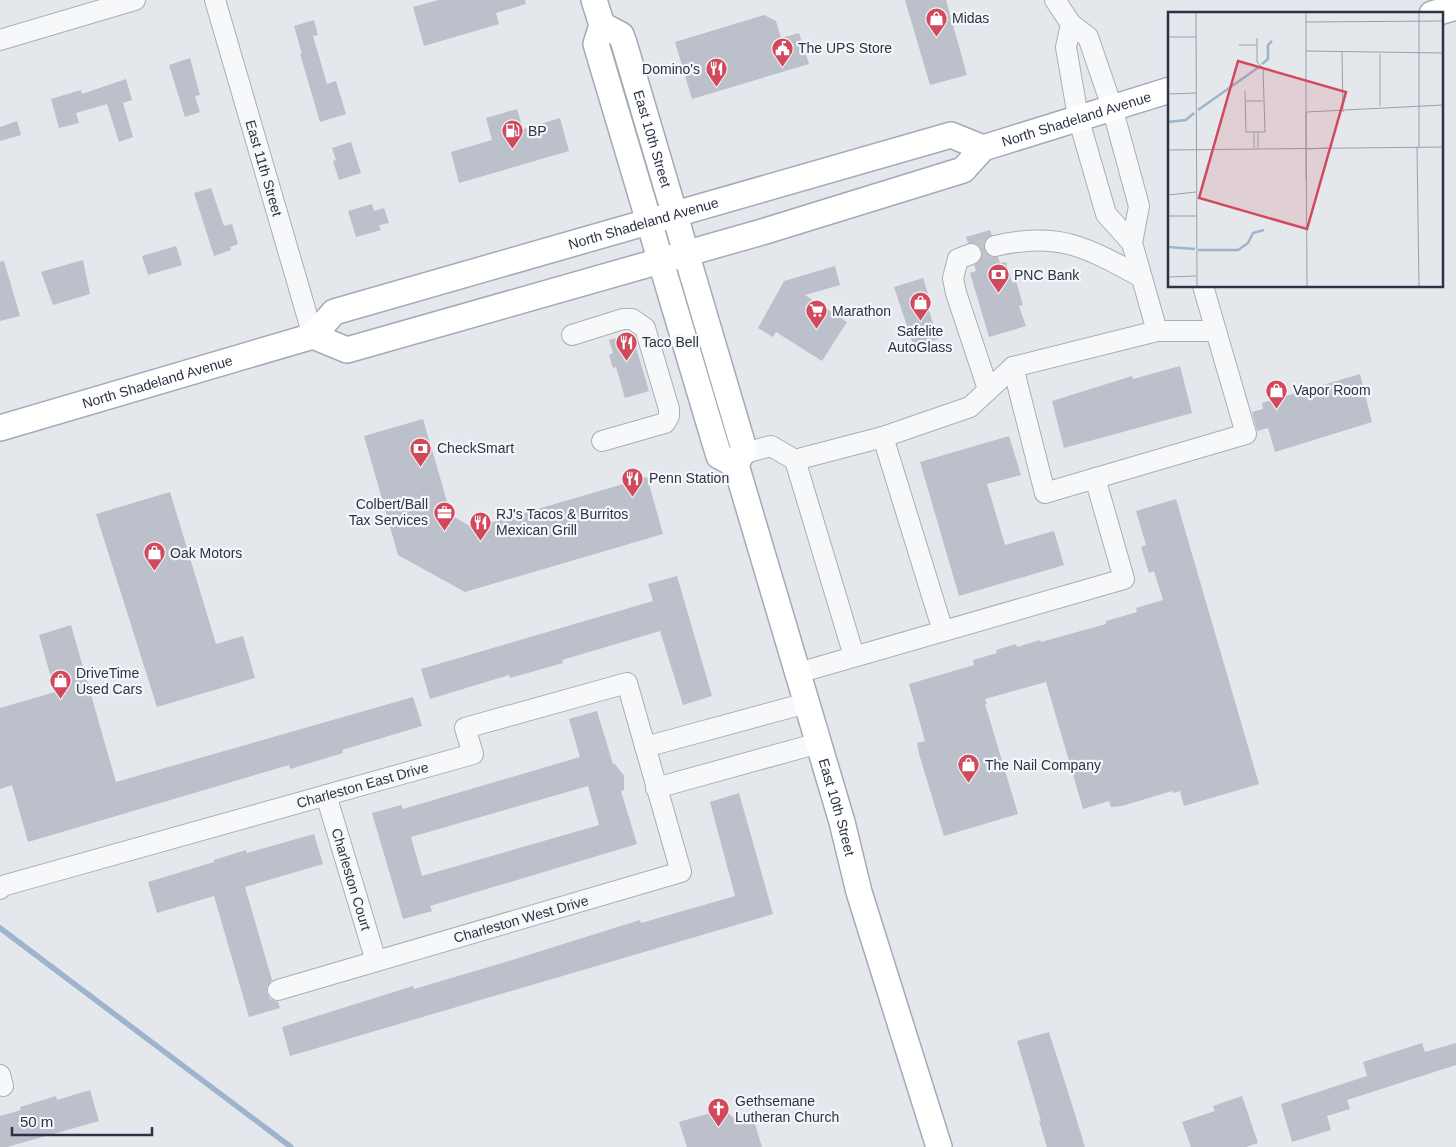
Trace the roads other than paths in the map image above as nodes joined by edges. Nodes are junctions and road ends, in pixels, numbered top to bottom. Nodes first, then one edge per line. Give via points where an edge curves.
1 (135, 0) edge
2 (215, 0) edge
3 (594, 0) edge
4 (1055, 0) edge
5 (1456, 7) edge
6 (1439, 12) edge
7 (1071, 24) junction
8 (602, 25) junction
9 (0, 40) edge
10 (1168, 91) edge
11 (1112, 107) junction
12 (1078, 117) junction
13 (983, 148) junction
14 (674, 215) junction
15 (648, 222) junction
16 (1132, 243) junction
17 (995, 246) tunnel mouth
18 (686, 253) junction
19 (971, 254) tunnel mouth
20 (660, 261) junction
21 (1141, 277) junction
22 (1204, 288) edge
23 (1157, 331) junction
24 (1216, 331) junction
25 (572, 335) dead end
26 (313, 336) junction
27 (1013, 368) junction
28 (988, 389) junction
29 (0, 428) edge
30 (883, 438) junction
31 (602, 442) dead end
32 (738, 459) junction
33 (795, 460) junction
34 (1095, 478) junction
35 (943, 631) junction
36 (854, 656) junction
37 (798, 673) junction
38 (807, 702) junction
39 (819, 743) junction
40 (645, 747) junction
41 (656, 788) junction
42 (326, 795) junction
43 (0, 889) edge
44 (376, 961) junction
45 (278, 990) dead end
46 (939, 1147) edge

1 - 9 street
2 - 26 street, East 11th Street
3 - 8 main road, East 10th Street
4 - 7 street
5 - 6 main road
7 - 11 street via 1088,37
7 - 12 street via 1066,47
8 - 14 main road, East 10th Street via 621,35
8 - 15 main road, East 10th Street via 596,44
10 - 11 main road, North Shadeland Avenue
11 - 12 main road, North Shadeland Avenue
11 - 16 street via 1139,206
12 - 13 main road, North Shadeland Avenue
12 - 16 street via 1106,214
13 - 14 main road, North Shadeland Avenue via 951,135
13 - 18 main road, North Shadeland Avenue via 963,170
14 - 15 main road, North Shadeland Avenue
14 - 18 main road, East 10th Street
15 - 20 main road, East 10th Street
15 - 26 main road, North Shadeland Avenue via 334,312
16 - 21 street
17 - 21 street via 1023,240 1064,241 1100,254
18 - 20 main road, North Shadeland Avenue
18 - 32 main road, East 10th Street via 744,449
19 - 28 street via 958,259 953,278
20 - 26 main road, North Shadeland Avenue via 347,350
20 - 32 main road, East 10th Street via 719,456
21 - 23 street
22 - 24 street
23 - 24 street
23 - 27 street
24 - 34 street via 1246,434
25 - 31 street via 623,319 632,319 645,328 669,409 664,423
26 - 29 main road, North Shadeland Avenue
27 - 28 street
27 - 34 street via 1045,493
28 - 30 street via 970,407
30 - 33 street
30 - 35 street
32 - 33 street via 771,446
32 - 37 main road, East 10th Street
33 - 36 street
34 - 35 street via 1124,579
35 - 36 street
36 - 37 street
37 - 38 main road, East 10th Street
38 - 39 main road, East 10th Street
38 - 40 street
39 - 41 street
39 - 46 main road, East 10th Street via 859,892
40 - 41 street, Charleston West Drive
40 - 42 street, Charleston East Drive via 626,682 466,728 473,754
41 - 44 street, Charleston West Drive via 681,872
42 - 43 street, Charleston East Drive
42 - 44 street, Charleston Court
44 - 45 street, Charleston West Drive

